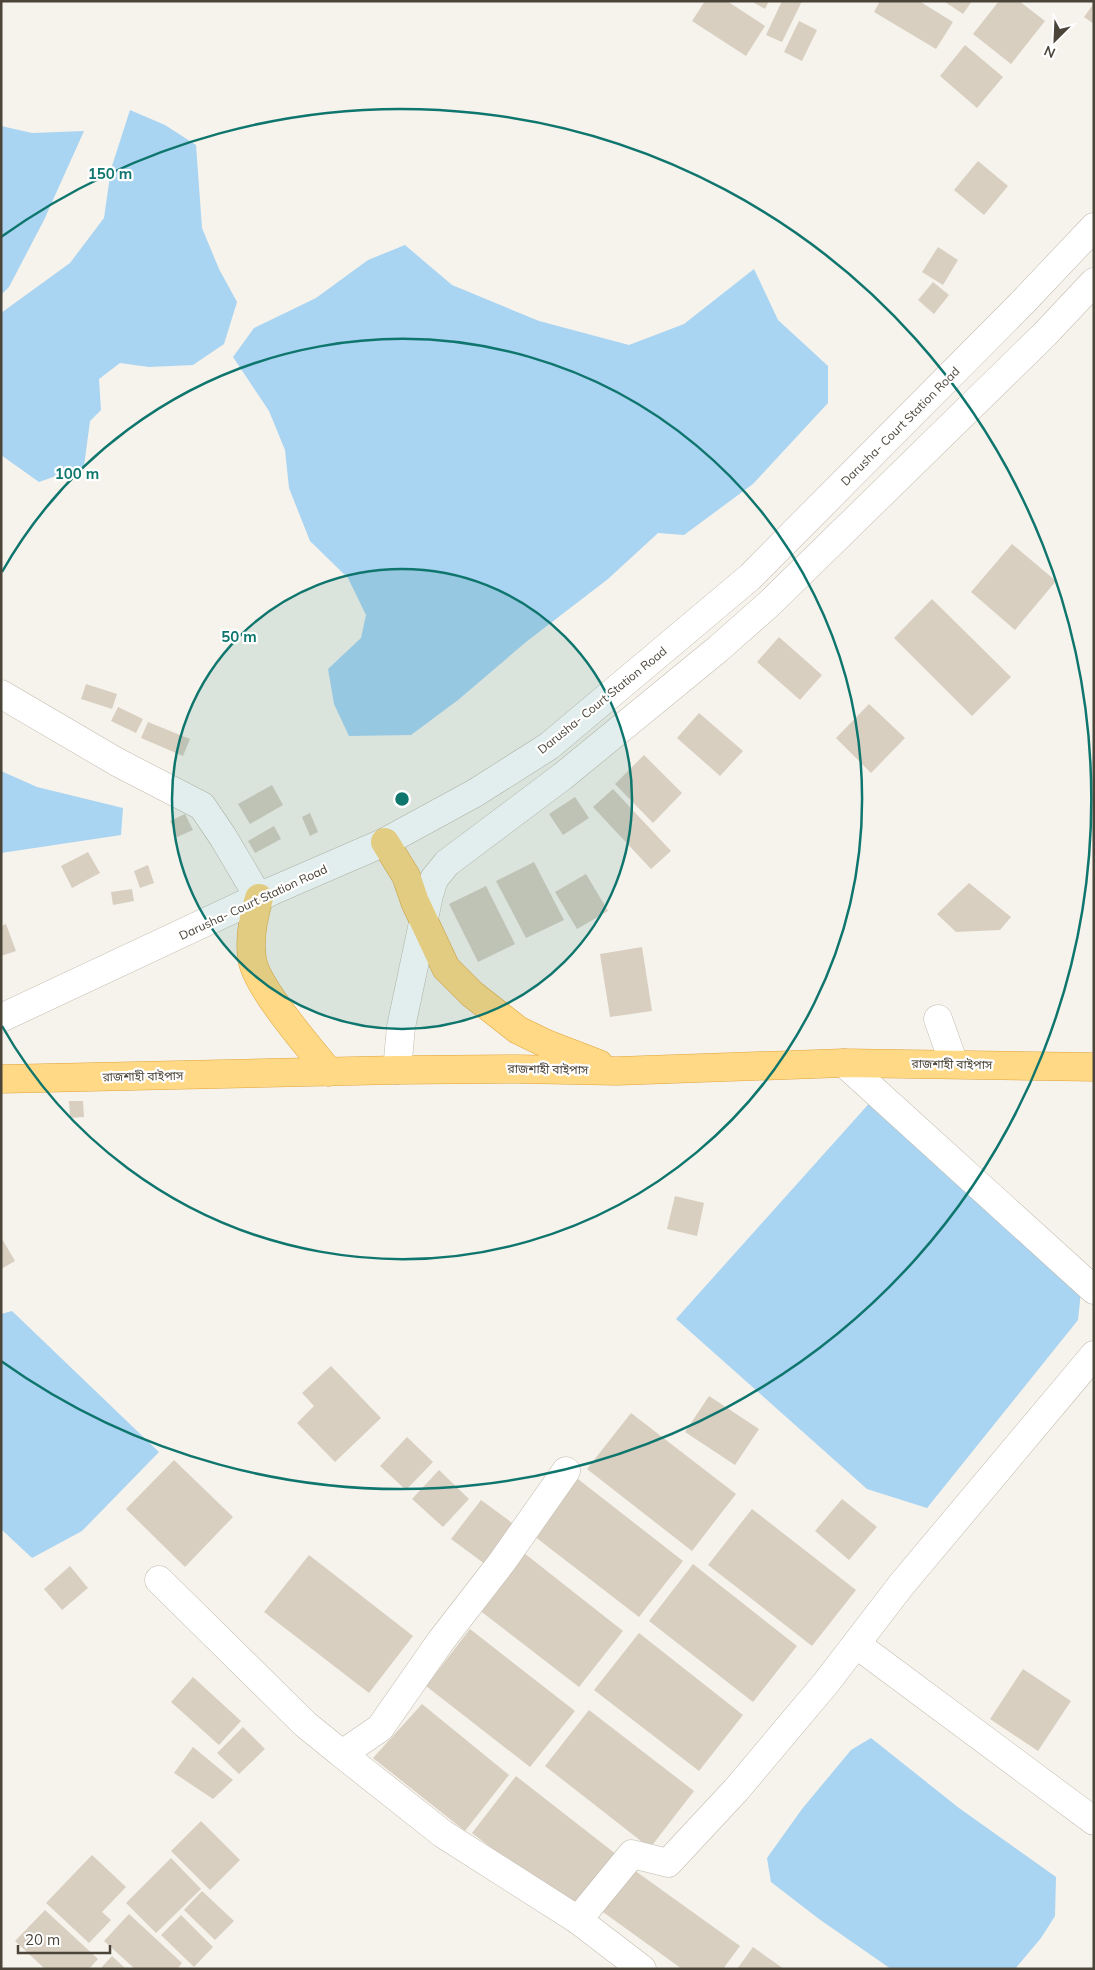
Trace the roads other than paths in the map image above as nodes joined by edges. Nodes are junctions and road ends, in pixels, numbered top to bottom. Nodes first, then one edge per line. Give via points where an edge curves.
1 (1094, 227) edge
2 (1094, 282) edge
3 (1, 694) edge
4 (385, 842) junction
5 (259, 898) junction
6 (423, 920) junction
7 (1, 1018) edge
8 (938, 1019) dead end
9 (844, 1063) junction
10 (954, 1064) junction
11 (1094, 1067) edge
12 (397, 1070) junction
13 (617, 1071) junction
14 (329, 1072) junction
15 (1, 1079) edge
16 (1094, 1290) edge
17 (1094, 1356) edge
18 (566, 1471) dead end
19 (160, 1580) dead end
20 (856, 1644) junction
21 (342, 1754) junction
22 (1094, 1822) edge
23 (578, 1920) junction
24 (642, 1969) edge

1 - 4 street, Darusha- Court Station Road via 750,577 549,746 475,793
2 - 6 street via 770,603 563,776 447,863 434,879
3 - 5 street via 117,762 202,806
4 - 5 street, Darusha- Court Station Road
4 - 6 highway via 406,876
5 - 7 street, Darusha- Court Station Road
5 - 14 highway via 250,937 252,960 260,979 293,1027
6 - 12 street via 401,1027
6 - 13 highway via 446,968 472,994 518,1030
8 - 10 street
9 - 10 highway, রাজশাহী বাইপাস
9 - 13 highway, রাজশাহী বাইপাস
9 - 16 street
10 - 11 highway, রাজশাহী বাইপাস
12 - 13 highway, রাজশাহী বাইপাস
12 - 14 highway, রাজশাহী বাইপাস
14 - 15 highway, রাজশাহী বাইপাস
17 - 20 street via 902,1584
18 - 21 street via 380,1728
19 - 21 street via 305,1724
20 - 22 street
20 - 23 street via 736,1790 668,1863 632,1854
21 - 23 street via 443,1834
23 - 24 street

